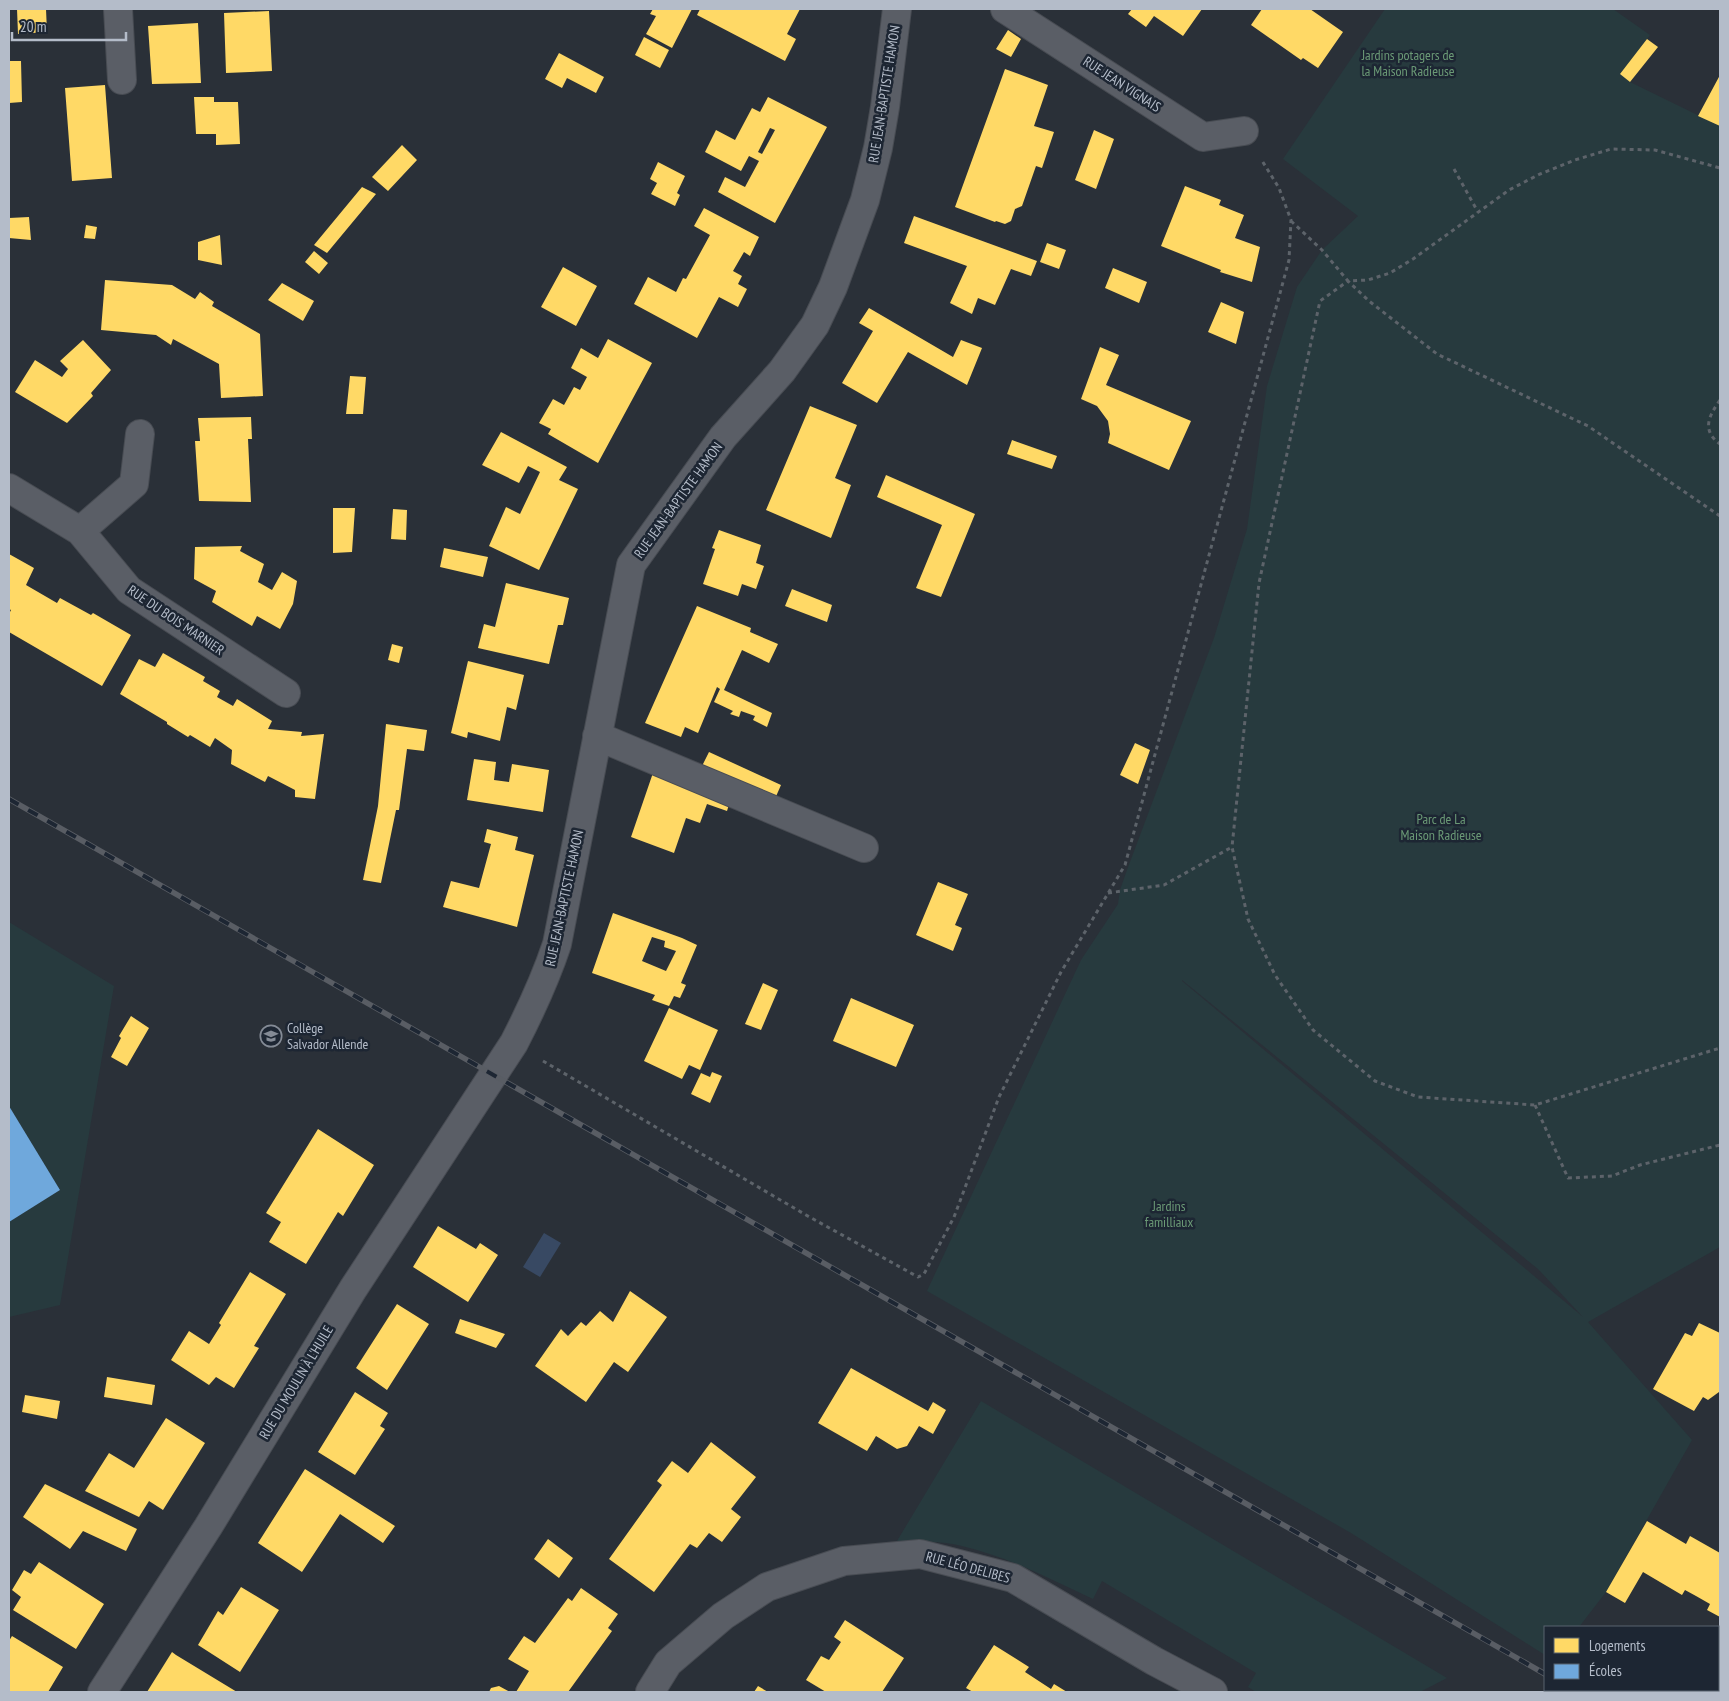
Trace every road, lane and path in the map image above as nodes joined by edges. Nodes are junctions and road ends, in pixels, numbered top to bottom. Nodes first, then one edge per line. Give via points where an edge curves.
1 (118, 9) edge
2 (897, 9) edge
3 (1005, 9) edge
4 (122, 80) dead end
5 (1244, 131) joint
6 (1720, 168) edge
7 (1454, 169) dead end
8 (1478, 212) junction
9 (1291, 220) junction
10 (1348, 281) junction
11 (1720, 400) edge
12 (140, 434) dead end
13 (1720, 444) edge
14 (9, 488) edge
15 (1720, 516) edge
16 (80, 531) junction
17 (286, 693) dead end
18 (597, 736) junction
19 (864, 848) dead end
20 (1232, 848) junction
21 (1108, 893) junction
22 (514, 1043) junction
23 (1720, 1048) edge
24 (493, 1074) joint
25 (1535, 1105) junction
26 (1720, 1145) edge
27 (102, 1692) edge
28 (650, 1692) edge
29 (1213, 1692) edge

1 - 4 street
2 - 18 street, RUE JEAN-BAPTISTE HAMON via 878,148 865,200 833,287 814,325 782,371 723,437 631,565
3 - 5 street, RUE JEAN VIGNAIS via 1203,138
5 - 9 path via 1279,188
6 - 8 path via 1655,150 1612,149 1540,174 1509,190
7 - 8 path
8 - 10 path via 1390,273 1368,280
9 - 10 path
9 - 21 path via 1289,260 1125,865
10 - 15 path via 1437,354 1588,426
10 - 20 path via 1320,302 1259,583
11 - 13 path via 1708,422 1709,432
12 - 16 street via 134,484
14 - 16 street, RUE DU BOIS MARNIER
16 - 17 street, RUE DU BOIS MARNIER via 128,590
18 - 19 street
18 - 22 street, RUE JEAN-BAPTISTE HAMON via 557,944 546,978
20 - 21 path via 1164,885
20 - 25 path via 1248,919 1275,975 1313,1030 1375,1081 1418,1097
21 - 22 path via 1061,972 999,1097 954,1217 924,1274 918,1277
22 - 24 street, RUE JEAN-BAPTISTE HAMON
23 - 25 path
24 - 27 street, RUE DU MOULIN À L'HUILE via 353,1289 208,1527
25 - 26 path via 1568,1178 1612,1176 1640,1165
28 - 29 street, RUE LÉO DELIBES via 668,1663 723,1616 767,1587 844,1561 920,1554 1013,1578

